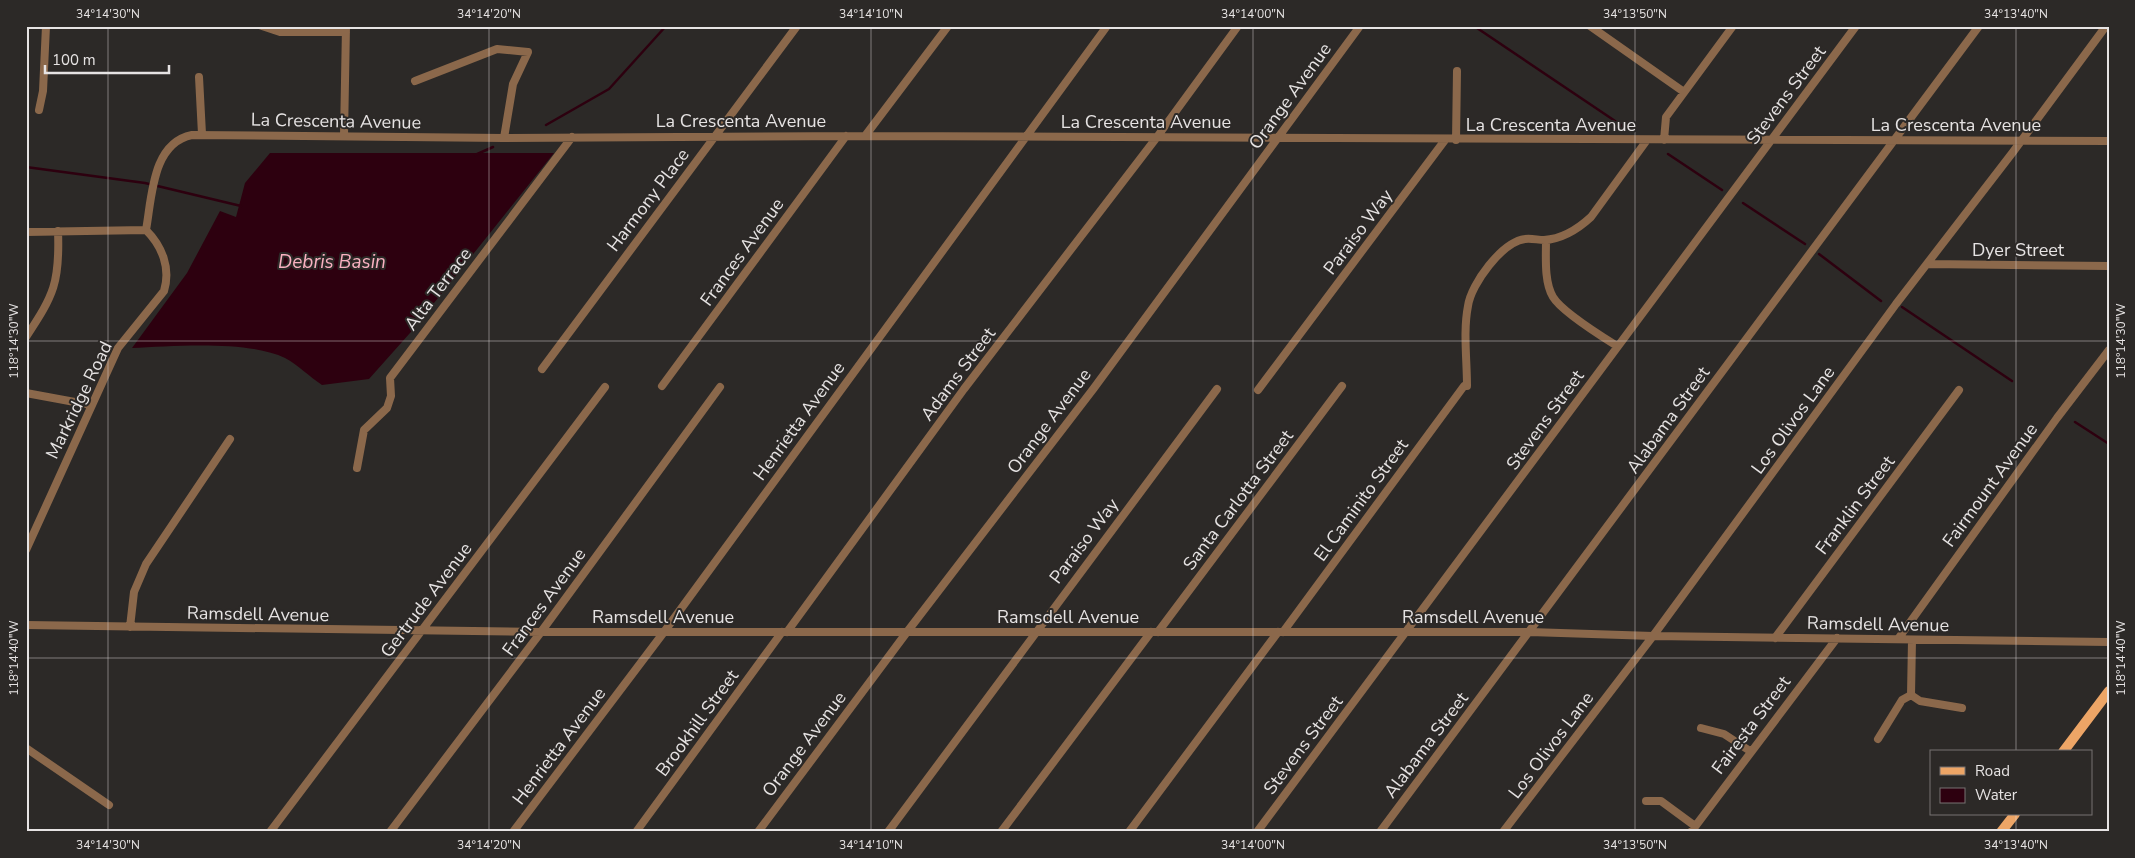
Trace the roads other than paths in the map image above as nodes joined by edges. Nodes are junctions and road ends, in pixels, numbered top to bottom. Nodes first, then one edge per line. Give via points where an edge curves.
1 (46, 26) edge
2 (262, 26) edge
3 (797, 26) edge
4 (948, 26) edge
5 (1107, 26) edge
6 (1238, 26) edge
7 (1360, 26) edge
8 (1590, 26) edge
9 (1733, 26) edge
10 (1856, 26) edge
11 (1979, 26) edge
12 (2106, 26) edge
13 (346, 29) edge
14 (1457, 71) dead end
15 (199, 77) dead end
16 (415, 81) dead end
17 (1684, 92) junction
18 (39, 110) dead end
19 (202, 134) junction
20 (344, 136) junction
21 (714, 136) junction
22 (846, 136) junction
23 (865, 136) junction
24 (572, 137) junction
25 (1025, 137) junction
26 (1157, 137) junction
27 (1279, 137) junction
28 (504, 138) junction
29 (1445, 140) junction
30 (1456, 140) junction
31 (1647, 140) junction
32 (1664, 140) junction
33 (1771, 140) junction
34 (1896, 140) junction
35 (2022, 140) junction
36 (2109, 141) edge
37 (146, 230) junction
38 (58, 231) junction
39 (26, 232) edge
40 (1546, 240) junction
41 (1928, 264) junction
42 (2109, 266) edge
43 (26, 337) edge
44 (1617, 346) junction
45 (2109, 350) edge
46 (542, 369) dead end
47 (662, 386) dead end
48 (1342, 386) dead end
49 (605, 387) dead end
50 (720, 387) dead end
51 (1217, 389) dead end
52 (1258, 390) dead end
53 (1959, 390) dead end
54 (26, 393) edge
55 (91, 405) junction
56 (230, 439) dead end
57 (357, 468) dead end
58 (26, 550) edge
59 (26, 625) edge
60 (130, 627) junction
61 (421, 632) junction
62 (541, 632) junction
63 (664, 632) junction
64 (784, 632) junction
65 (907, 632) junction
66 (1035, 632) junction
67 (1154, 632) junction
68 (1280, 632) junction
69 (1406, 632) junction
70 (1530, 632) junction
71 (1653, 636) junction
72 (1775, 638) junction
73 (1837, 638) junction
74 (1898, 639) junction
75 (1912, 640) junction
76 (2109, 642) edge
77 (2109, 691) edge
78 (1911, 695) junction
79 (1962, 708) dead end
80 (1701, 728) dead end
81 (1878, 739) dead end
82 (26, 748) edge
83 (2065, 750) edge
84 (1750, 751) junction
85 (1646, 801) dead end
86 (109, 805) dead end
87 (2014, 816) edge
88 (1693, 829) edge
89 (270, 832) edge
90 (390, 832) edge
91 (513, 832) edge
92 (636, 832) edge
93 (758, 832) edge
94 (888, 832) edge
95 (1001, 832) edge
96 (1129, 832) edge
97 (1257, 832) edge
98 (1380, 832) edge
99 (1503, 832) edge
100 (2002, 832) edge

1 - 18 street
2 - 13 street via 280,32
3 - 21 street, Harmony Place
4 - 23 street
5 - 25 street, Henrietta Avenue
6 - 26 street
7 - 27 street, Orange Avenue
8 - 17 street
9 - 17 street
10 - 33 street, Stevens Street
11 - 34 street, Alabama Street
12 - 35 street, Los Olivos Lane
13 - 20 street
14 - 30 street
15 - 19 street
16 - 28 street via 497,49 528,52 513,84
17 - 32 street via 1666,117
19 - 20 street, La Crescenta Avenue
19 - 37 street, La Crescenta Avenue via 183,137 164,155 155,179
20 - 28 street, La Crescenta Avenue
21 - 22 street, La Crescenta Avenue
21 - 24 street, La Crescenta Avenue
21 - 46 street, Harmony Place
22 - 23 street, La Crescenta Avenue
22 - 47 street, Frances Avenue
23 - 25 street, La Crescenta Avenue
24 - 28 street, La Crescenta Avenue
24 - 57 street, Alta Terrace via 390,378 391,396 387,408 364,430
25 - 26 street, La Crescenta Avenue
25 - 63 street, Henrietta Avenue
26 - 27 street, La Crescenta Avenue
26 - 64 street, Adams Street
27 - 29 street, La Crescenta Avenue
27 - 65 street, Orange Avenue via 1094,388
29 - 30 street, La Crescenta Avenue
29 - 52 street, Paraiso Way
30 - 31 street, La Crescenta Avenue
31 - 32 street, La Crescenta Avenue
31 - 40 street, El Caminito Street via 1591,217 1571,232
32 - 33 street, La Crescenta Avenue
33 - 34 street, La Crescenta Avenue
33 - 44 street, Stevens Street
34 - 35 street, La Crescenta Avenue
34 - 70 street, Alabama Street
35 - 36 street, La Crescenta Avenue
35 - 41 street, Los Olivos Lane
37 - 38 street
37 - 55 street, Markridge Road via 164,256 164,291 118,348
38 - 39 street
38 - 43 street via 57,280 46,307
40 - 44 street via 1552,296
40 - 68 street, El Caminito Street via 1525,239 1514,243 1496,256 1471,292 1465,386
41 - 42 street, Dyer Street
41 - 71 street, Los Olivos Lane
44 - 69 street, Stevens Street
45 - 74 street, Fairmount Avenue via 2056,418
48 - 67 street, Santa Carlotta Street
49 - 61 street, Gertrude Avenue
50 - 62 street, Frances Avenue
51 - 66 street, Paraiso Way
53 - 72 street, Franklin Street
54 - 55 street
55 - 58 street, Markridge Road
56 - 60 street via 146,564 134,592
59 - 60 street, Ramsdell Avenue
60 - 61 street, Ramsdell Avenue
61 - 62 street, Ramsdell Avenue
61 - 89 street, Gertrude Avenue
62 - 63 street, Ramsdell Avenue
62 - 90 street, Frances Avenue
63 - 64 street, Ramsdell Avenue
63 - 91 street, Henrietta Avenue
64 - 65 street, Ramsdell Avenue
64 - 92 street, Brookhill Street
65 - 66 street, Ramsdell Avenue
65 - 93 street, Orange Avenue
66 - 67 street, Ramsdell Avenue
66 - 94 street, Paraiso Way
67 - 68 street, Ramsdell Avenue
67 - 95 street, Santa Carlotta Street
68 - 69 street, Ramsdell Avenue
68 - 96 street, El Caminito Street
69 - 70 street, Ramsdell Avenue
69 - 97 street, Stevens Street
70 - 71 street, Ramsdell Avenue
70 - 98 street, Alabama Street
71 - 72 street, Ramsdell Avenue
71 - 99 street, Los Olivos Lane
72 - 73 street, Ramsdell Avenue
73 - 74 street, Ramsdell Avenue
73 - 84 street, Fairesta Street
74 - 75 street, Ramsdell Avenue
75 - 76 street, Ramsdell Avenue
75 - 78 street
77 - 83 main road
78 - 79 street via 1920,701
78 - 81 street via 1902,700
80 - 84 street via 1724,734
82 - 86 street
84 - 88 street, Fairesta Street
85 - 88 street via 1661,801
87 - 100 main road

